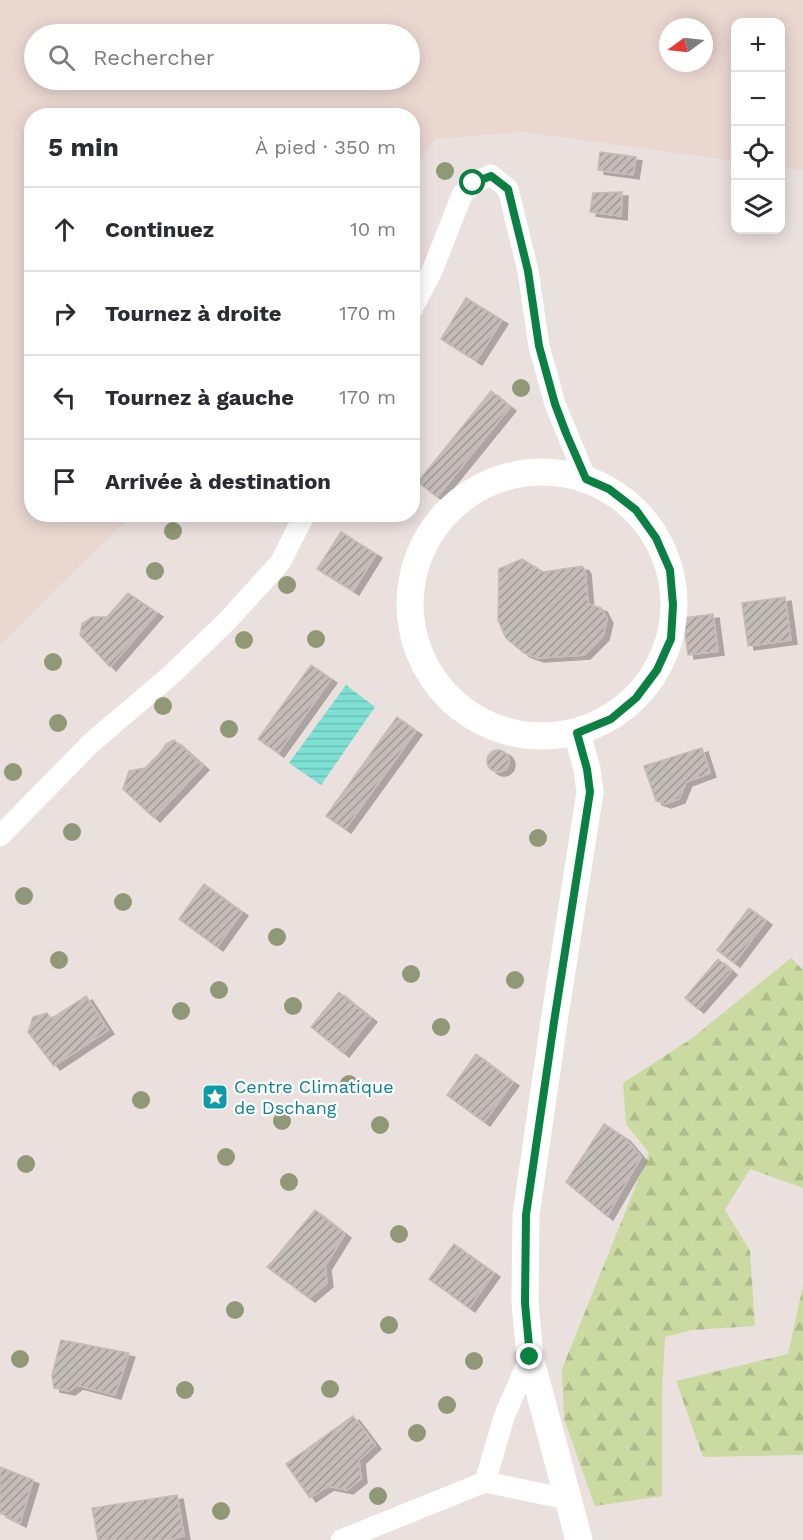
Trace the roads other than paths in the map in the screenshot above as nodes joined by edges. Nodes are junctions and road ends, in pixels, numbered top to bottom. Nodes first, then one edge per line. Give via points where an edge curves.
1 (420, 294) edge
2 (586, 479) junction
3 (301, 522) edge
4 (577, 733) junction
5 (0, 836) edge
6 (530, 1357) junction
7 (485, 1482) junction
8 (567, 1499) junction
9 (341, 1540) edge
10 (579, 1540) edge

1 - 2 street via 462,195 473,183 491,176 508,189 528,271 544,365 555,404
2 - 4 street via 609,489 636,510 656,538 670,570 673,605 671,639 657,670 636,698 611,719
2 - 4 street via 542,472 508,475 477,489 448,509 429,536 414,569 410,605 414,638 429,672 449,698 480,719 508,731
3 - 5 street via 280,563 228,621 91,743
4 - 6 street via 590,792 526,1215 525,1303
6 - 7 street via 504,1417
6 - 8 street
7 - 8 street
7 - 9 street
8 - 10 street

